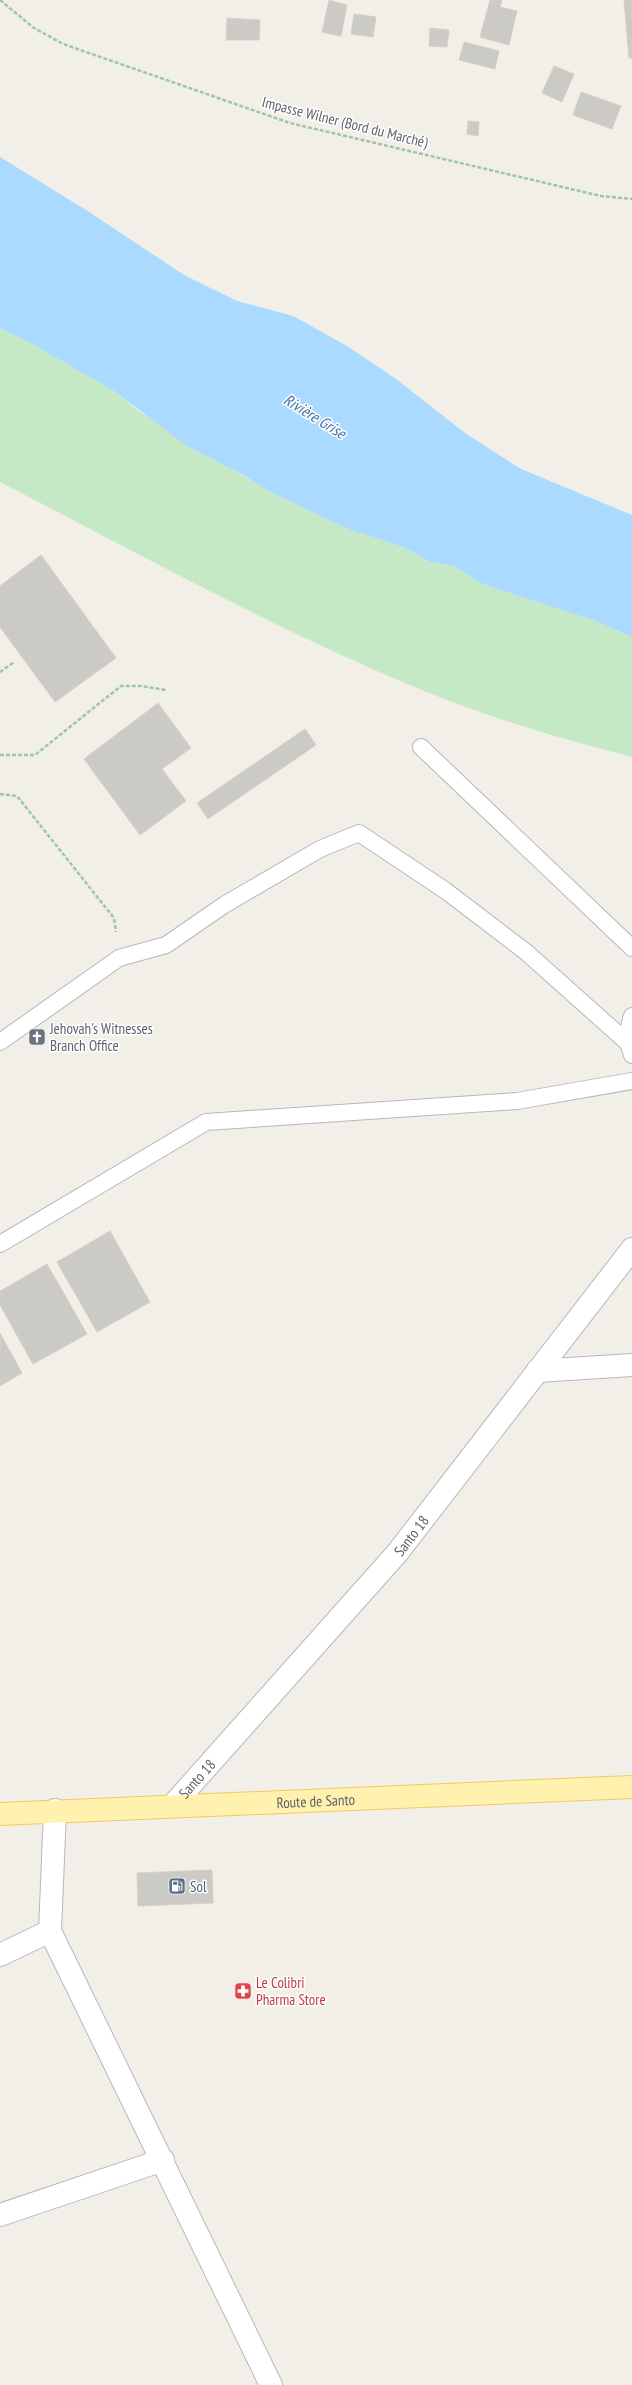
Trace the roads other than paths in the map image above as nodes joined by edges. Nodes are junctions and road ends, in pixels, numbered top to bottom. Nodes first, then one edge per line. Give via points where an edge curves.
1 (421, 748) dead end
2 (632, 948) edge
3 (632, 1016) edge
4 (0, 1042) edge
5 (630, 1049) edge
6 (632, 1081) edge
7 (0, 1244) edge
8 (632, 1249) edge
9 (632, 1365) edge
10 (537, 1371) junction
11 (632, 1787) edge
12 (172, 1806) junction
13 (55, 1810) junction
14 (0, 1814) edge
15 (50, 1931) junction
16 (0, 1955) edge
17 (163, 2160) junction
18 (0, 2215) edge
19 (271, 2385) edge

1 - 2 lane
3 - 5 lane via 628,1026
4 - 5 lane via 119,958 166,945 224,905 320,849 359,833 446,891 526,952
6 - 7 lane via 517,1101 206,1122
8 - 10 street, Santo 18
9 - 10 street
10 - 12 street, Santo 18 via 398,1552
11 - 12 main road, Route de Santo
12 - 13 main road, Route de Santo
13 - 14 main road, Route de Santo
13 - 15 street
15 - 16 street
15 - 17 street
17 - 18 street
17 - 19 street

